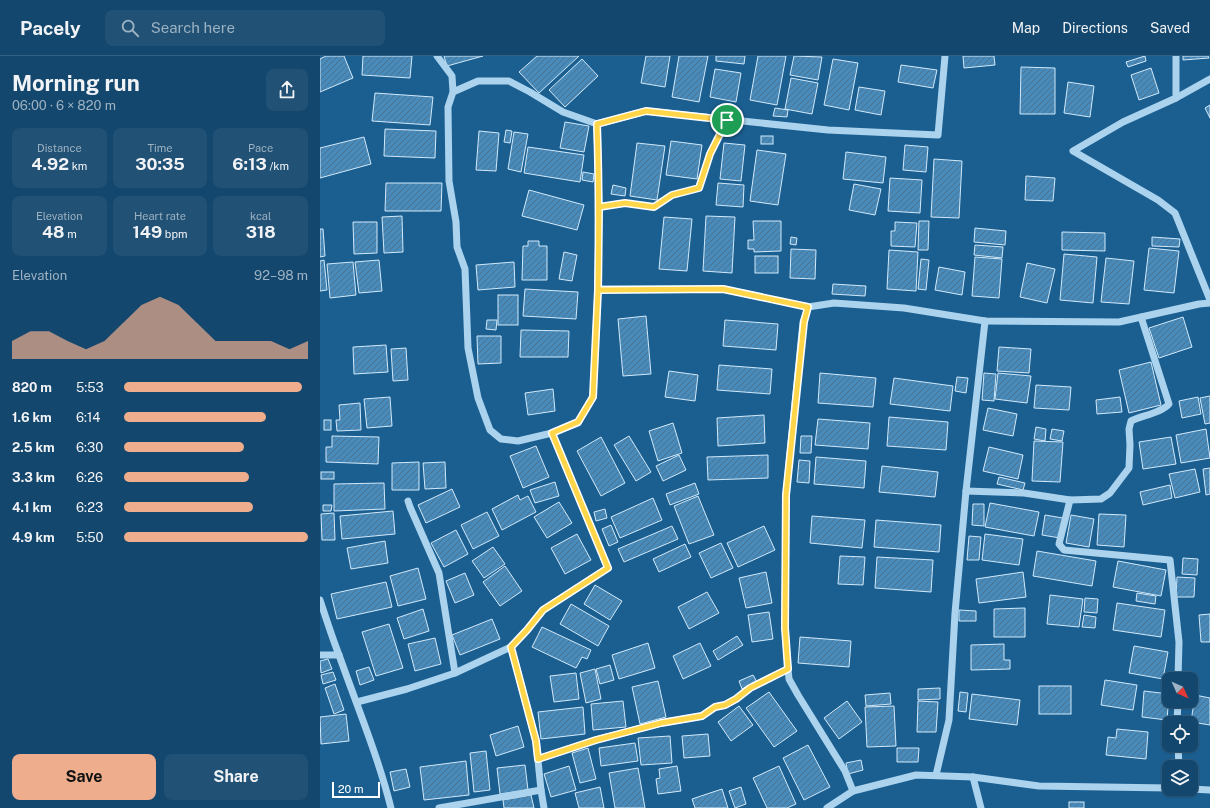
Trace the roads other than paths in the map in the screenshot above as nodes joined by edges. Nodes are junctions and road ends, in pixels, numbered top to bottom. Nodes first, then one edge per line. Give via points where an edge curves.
1 (437, 56) edge
2 (945, 56) edge
3 (1176, 56) edge
4 (1210, 78) edge
5 (453, 92) junction
6 (1176, 98) junction
7 (597, 124) junction
8 (598, 290) junction
9 (1210, 300) edge
10 (1210, 303) edge
11 (808, 307) junction
12 (1141, 317) junction
13 (985, 321) junction
14 (552, 433) junction
15 (966, 491) junction
16 (1070, 500) junction
17 (408, 501) dead end
18 (320, 600) edge
19 (511, 647) junction
20 (320, 655) edge
21 (339, 655) junction
22 (788, 669) junction
23 (1178, 672) edge
24 (455, 673) junction
25 (357, 702) junction
26 (538, 759) junction
27 (936, 776) junction
28 (973, 777) junction
29 (1162, 788) edge
30 (1198, 789) edge
31 (541, 790) junction
32 (1210, 790) edge
33 (853, 791) junction
34 (391, 808) edge
35 (439, 808) edge
36 (544, 808) edge
37 (827, 808) edge
38 (981, 808) edge

1 - 5 street via 452,76
2 - 7 street via 938,135 828,130 646,111
3 - 6 street
4 - 6 street
5 - 7 street via 478,81 509,81 563,112
5 - 14 street via 448,108 449,181 456,222 457,247 465,269 468,348 478,398 490,430 501,439 518,441
6 - 9 street via 1123,122 1073,151 1158,200 1175,213
7 - 8 street
8 - 11 street via 723,289
8 - 14 street via 593,397 578,422
10 - 12 street
11 - 13 street via 834,302 904,308
11 - 22 street via 804,322 786,495 785,628
12 - 13 street via 1119,322
12 - 16 street via 1169,404 1166,408 1131,421 1129,468 1110,493 1101,499
13 - 15 street
14 - 19 street via 608,568 543,610
15 - 16 street via 1024,493
15 - 27 street via 955,612 949,720
16 - 23 street via 1059,544 1064,550 1170,560 1178,642
17 - 24 street via 439,573
18 - 21 street
19 - 24 street
19 - 26 street via 536,741
20 - 21 street
21 - 25 street
22 - 26 street via 702,716 661,723 596,740
22 - 33 street via 792,684 845,771
24 - 25 street
25 - 34 street
26 - 31 street
27 - 28 street
27 - 33 street via 916,775
28 - 29 street via 1039,786
28 - 38 street
30 - 32 street
31 - 35 street
31 - 36 street
33 - 37 street

